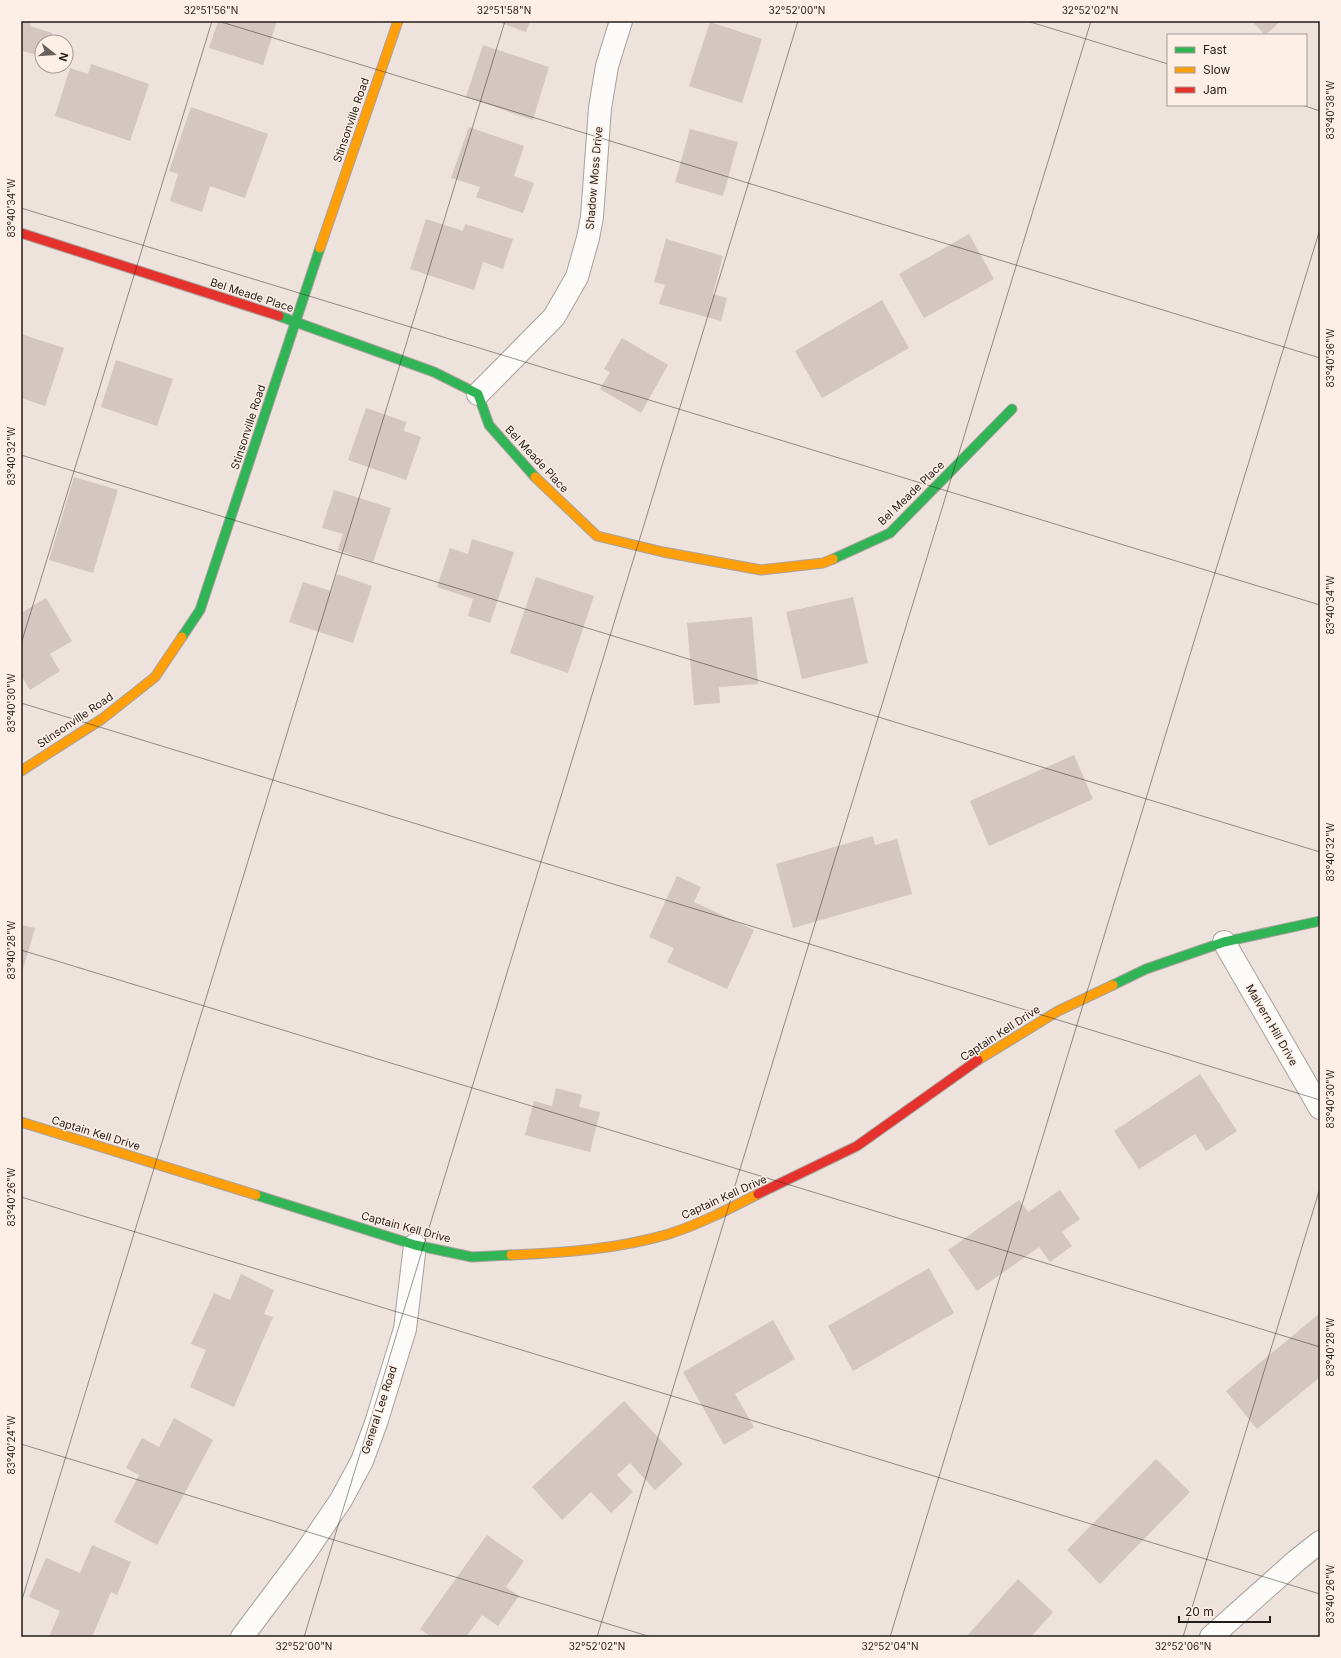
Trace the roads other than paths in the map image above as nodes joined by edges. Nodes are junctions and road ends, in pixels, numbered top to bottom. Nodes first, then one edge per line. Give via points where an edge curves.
1 (398, 21) edge
2 (621, 21) edge
3 (21, 233) edge
4 (295, 321) junction
5 (478, 394) junction
6 (1012, 409) dead end
7 (21, 771) edge
8 (1320, 921) edge
9 (1224, 942) junction
10 (1320, 1108) edge
11 (21, 1122) edge
12 (415, 1244) junction
13 (1320, 1542) edge
14 (242, 1637) edge
15 (1211, 1637) edge

1 - 4 street, Stinsonville Road
2 - 5 street, Shadow Moss Drive via 607,66 600,108 592,217 577,276 554,317
3 - 4 street, Bel Meade Place
4 - 5 street, Bel Meade Place via 434,372
4 - 7 street, Stinsonville Road via 200,610 155,677 102,719
5 - 6 street, Bel Meade Place via 489,425 532,474 597,536 662,552 761,570 823,563 890,533
8 - 9 street, Captain Kell Drive
9 - 10 street, Malvern Hill Drive
9 - 12 street, Captain Kell Drive via 1146,969 1058,1011 991,1051 857,1146 702,1222 668,1234 632,1242 556,1253 472,1257
11 - 12 street, Captain Kell Drive
12 - 14 street, General Lee Road via 405,1329 362,1461 341,1500 305,1553
13 - 15 street

